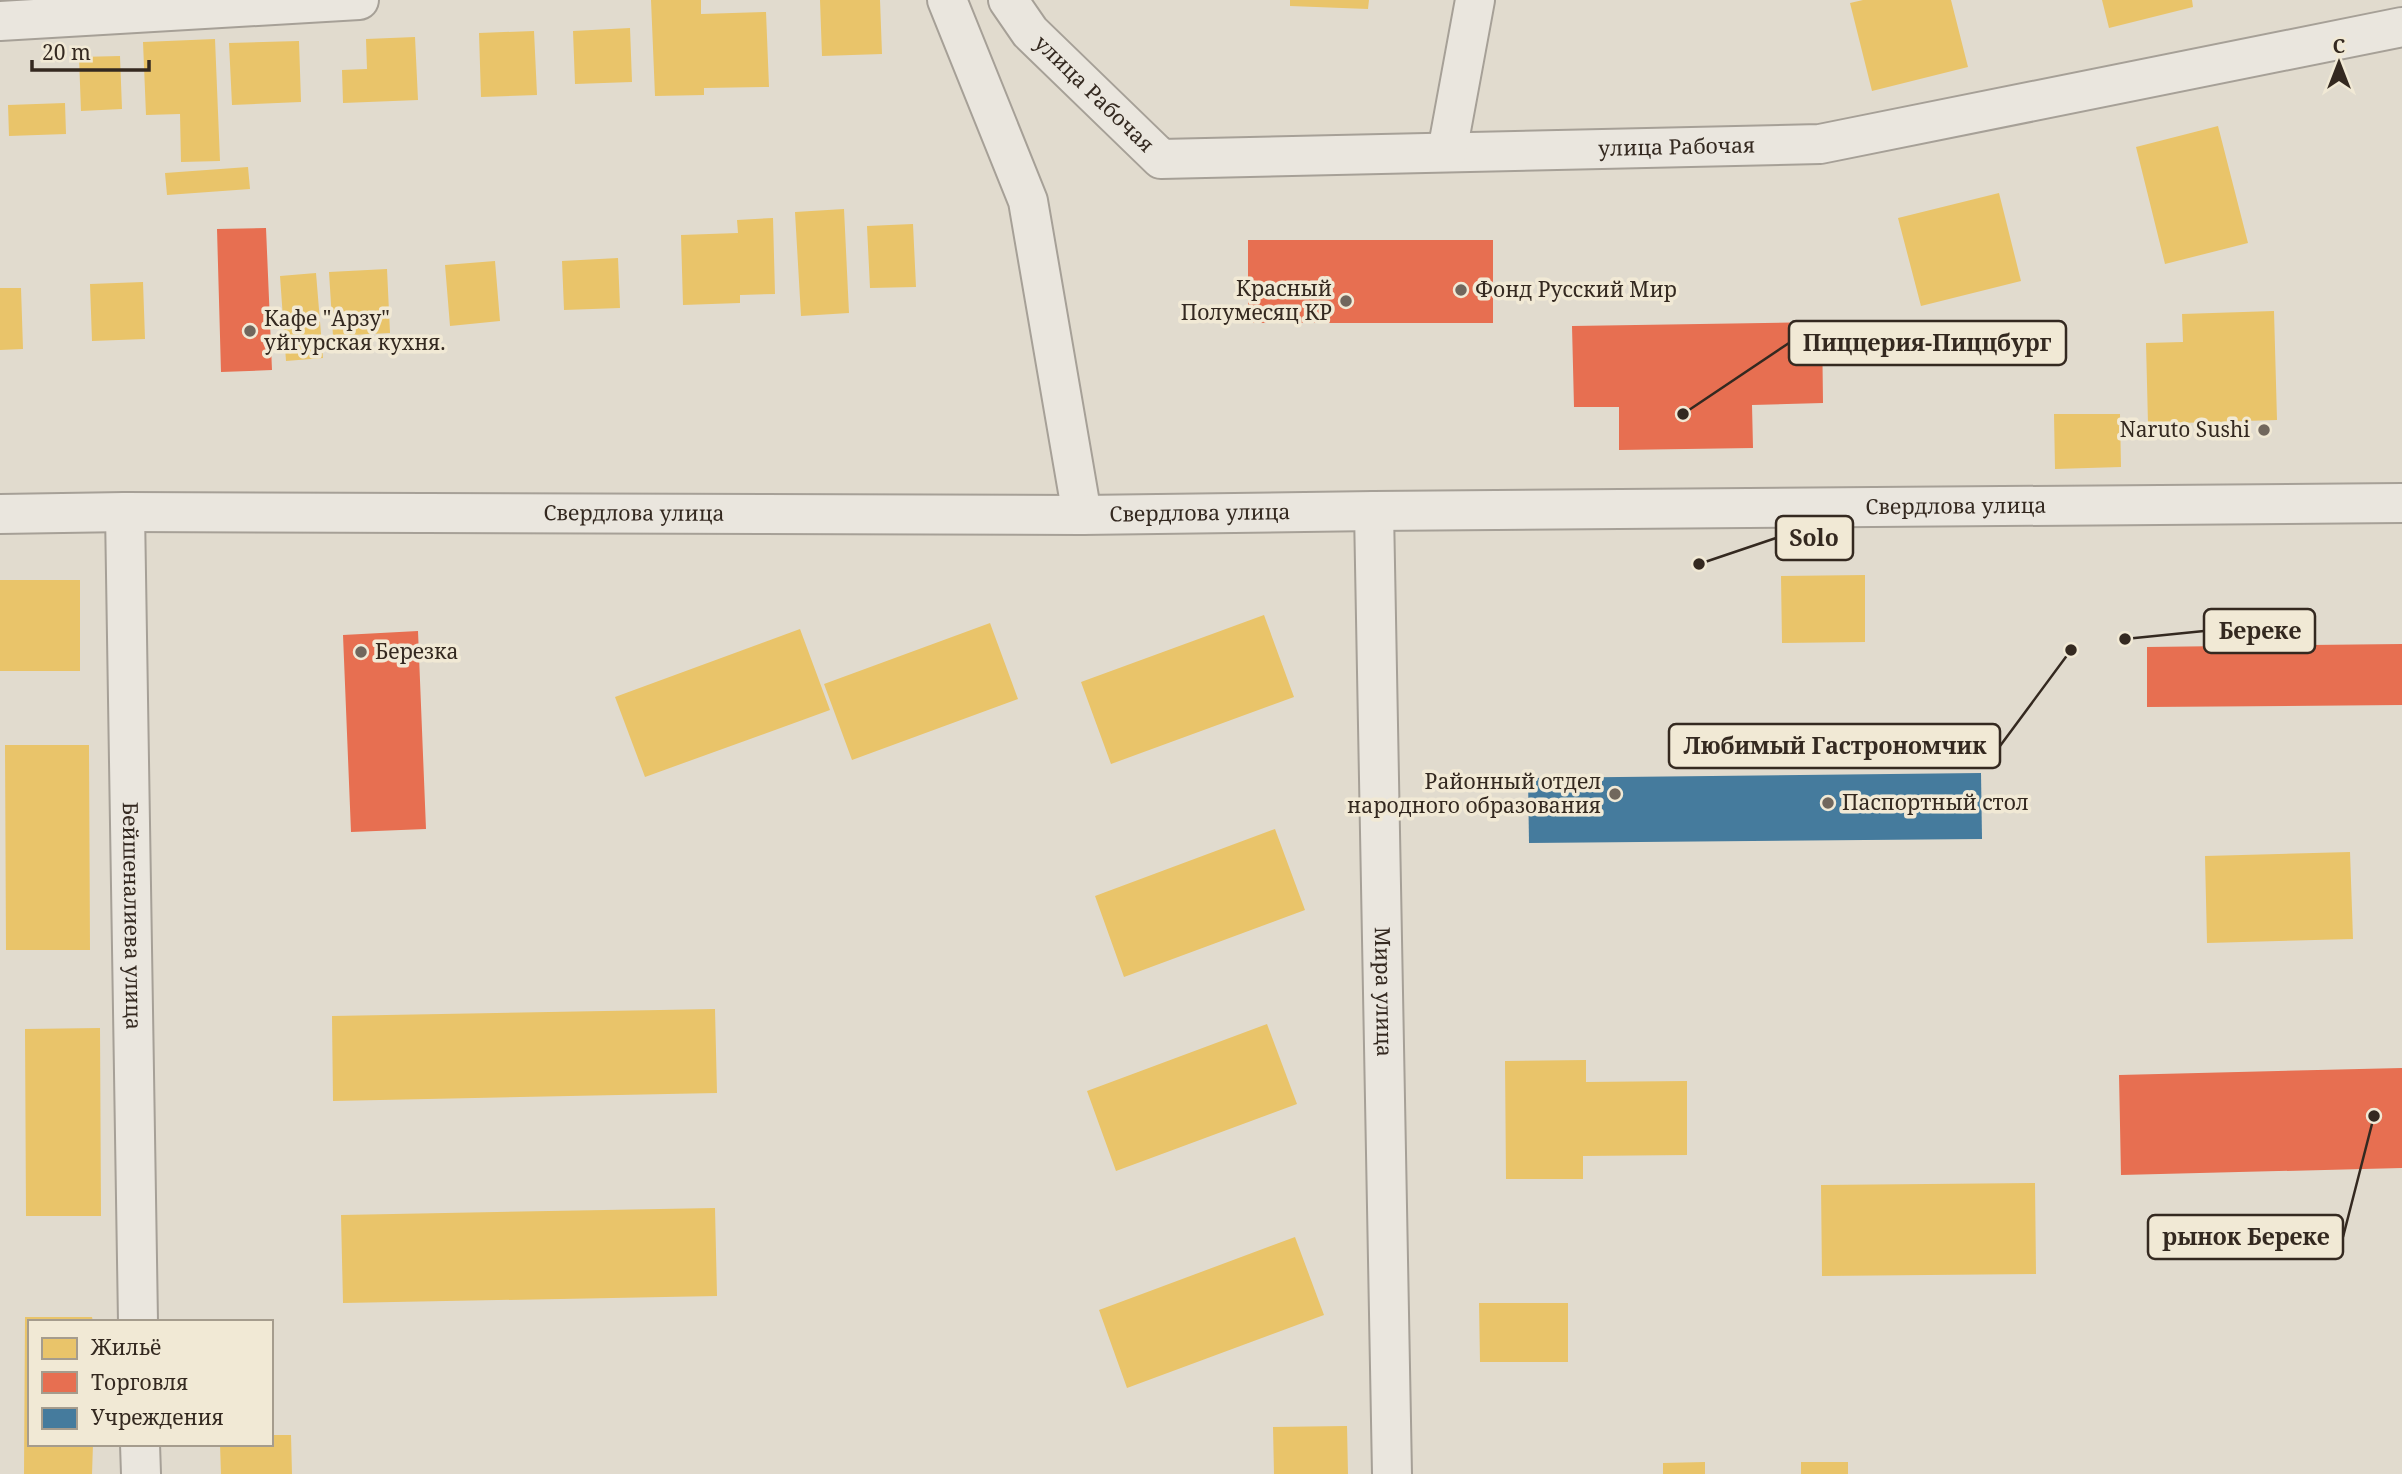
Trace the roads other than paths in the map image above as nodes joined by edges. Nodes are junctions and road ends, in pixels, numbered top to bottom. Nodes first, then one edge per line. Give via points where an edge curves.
1 (359, 0) edge
2 (947, 0) edge
3 (1009, 0) edge
4 (1475, 0) edge
5 (2396, 0) edge
6 (2402, 15) edge
7 (0, 20) edge
8 (2402, 27) edge
9 (1447, 152) junction
10 (2402, 503) edge
11 (1374, 510) junction
12 (125, 512) junction
13 (0, 514) edge
14 (1082, 515) junction
15 (138, 1320) edge
16 (141, 1446) edge
17 (141, 1474) edge
18 (1392, 1474) edge

1 - 7 street
2 - 14 street via 1028,201
3 - 9 street, улица Рабочая via 1030,32 1161,159
4 - 9 street
5 - 6 street
8 - 9 street, улица Рабочая via 1820,144
10 - 11 street, Свердлова улица
11 - 14 street, Свердлова улица
11 - 18 street, Мира улица
12 - 13 street, Свердлова улица
12 - 14 street, Свердлова улица
12 - 15 street, Бейшеналиева улица
16 - 17 street

